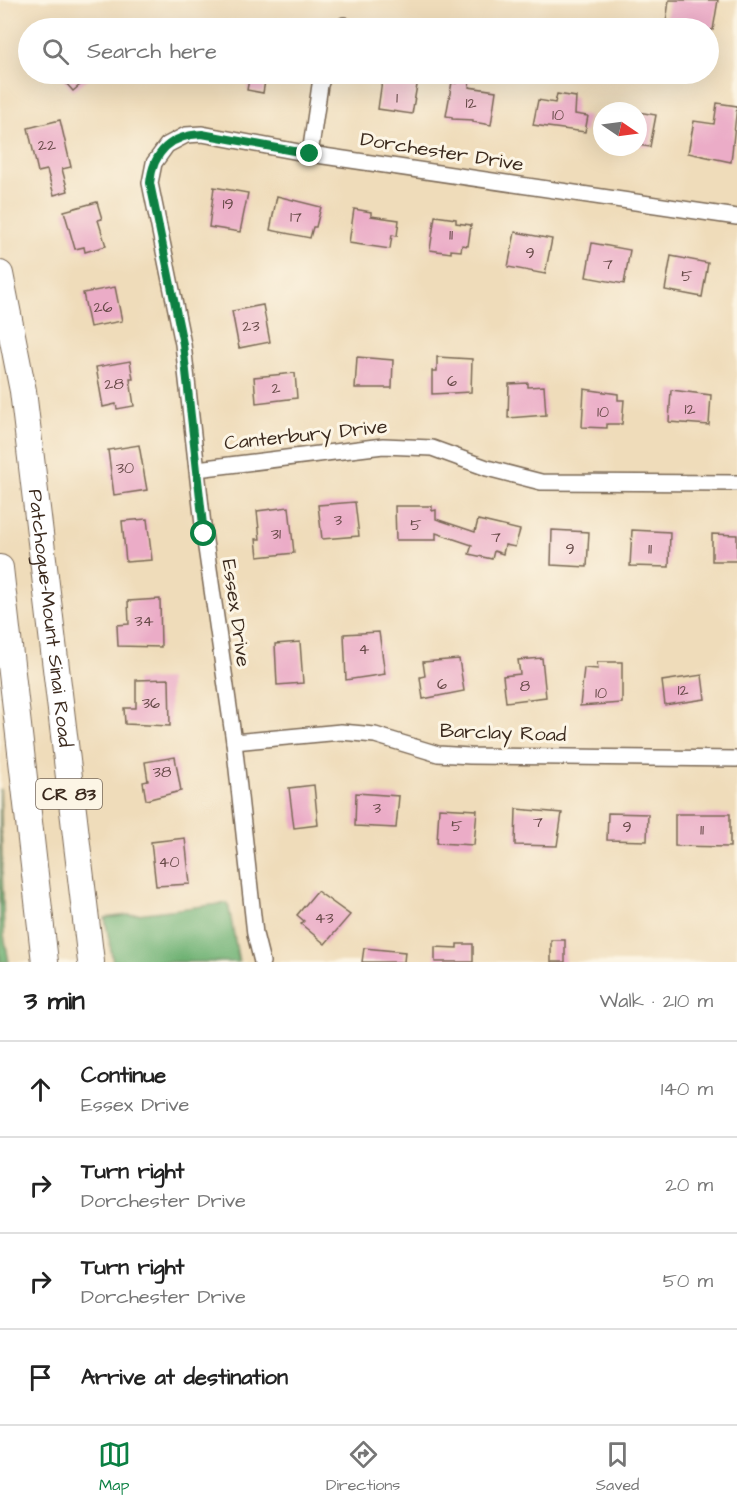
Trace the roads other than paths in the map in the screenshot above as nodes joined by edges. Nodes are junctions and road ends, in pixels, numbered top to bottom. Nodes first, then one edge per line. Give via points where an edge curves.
1 (320, 84) edge
2 (310, 154) junction
3 (154, 164) joint
4 (737, 217) edge
5 (0, 274) edge
6 (197, 469) junction
7 (737, 483) edge
8 (0, 568) edge
9 (234, 742) junction
10 (737, 759) edge
11 (45, 962) edge
12 (91, 962) edge
13 (262, 962) edge

1 - 2 street
2 - 3 street, Dorchester Drive via 202,134 186,135 167,145
2 - 4 street, Dorchester Drive
3 - 6 street, Essex Drive via 150,183 183,344
5 - 12 highway, Patchogue-Mount Sinai Road / CR 83 via 23,391
6 - 7 street, Canterbury Drive via 383,446 432,448 541,482
6 - 9 street, Essex Drive
8 - 11 highway, CR 83
9 - 10 street, Barclay Road via 341,732 375,735 438,754 459,756
9 - 13 street, Essex Drive via 255,934

